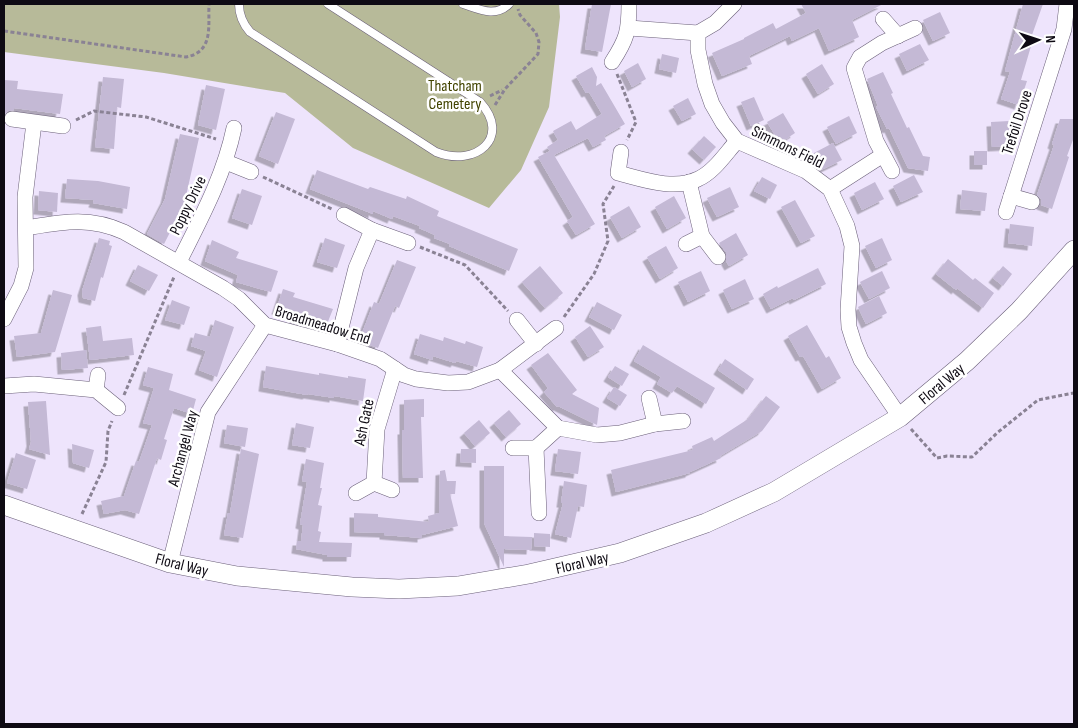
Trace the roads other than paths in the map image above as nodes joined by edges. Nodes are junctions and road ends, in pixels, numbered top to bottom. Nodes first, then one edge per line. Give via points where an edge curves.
1 (239, 4) edge
2 (328, 4) edge
3 (463, 4) edge
4 (508, 4) edge
5 (629, 4) edge
6 (734, 4) edge
7 (1067, 4) edge
8 (883, 19) dead end
9 (629, 28) junction
10 (915, 28) dead end
11 (1069, 31) edge
12 (698, 33) junction
13 (898, 36) junction
14 (612, 62) road end
15 (12, 119) dead end
16 (34, 122) junction
17 (63, 126) road end
18 (234, 128) dead end
19 (737, 141) junction
20 (621, 152) road end
21 (883, 155) junction
22 (226, 162) junction
23 (251, 172) road end
24 (892, 172) dead end
25 (689, 182) junction
26 (830, 188) junction
27 (1011, 196) junction
28 (1032, 202) dead end
29 (1006, 212) dead end
30 (344, 215) road end
31 (26, 228) junction
32 (372, 230) junction
33 (702, 236) junction
34 (408, 242) road end
35 (686, 244) dead end
36 (1074, 250) edge
37 (718, 257) dead end
38 (179, 262) junction
39 (4, 319) edge
40 (517, 320) road end
41 (264, 325) junction
42 (556, 328) road end
43 (337, 344) junction
44 (536, 344) junction
45 (394, 369) junction
46 (500, 370) junction
47 (98, 375) dead end
48 (4, 386) edge
49 (96, 390) junction
50 (649, 398) dead end
51 (118, 408) dead end
52 (900, 417) junction
53 (683, 421) dead end
54 (655, 424) junction
55 (558, 428) junction
56 (513, 448) dead end
57 (536, 448) junction
58 (374, 483) junction
59 (392, 490) dead end
60 (356, 493) dead end
61 (4, 504) edge
62 (539, 513) dead end
63 (170, 564) junction

1 - 2 lane via 250,32 436,152 459,157 480,152 488,142 492,127 485,107
3 - 4 lane via 490,12 501,10
5 - 9 street
6 - 12 street via 715,23
7 - 11 street, Trefoil Drove
8 - 13 street
9 - 12 street
9 - 14 street
10 - 13 street
11 - 27 street, Trefoil Drove
12 - 19 street, Simmons Field via 698,50 712,104
13 - 21 street via 860,57 854,68
15 - 16 street
16 - 17 street
16 - 31 street via 25,197
18 - 22 street, Poppy Drive
19 - 25 street via 710,170
19 - 26 street, Simmons Field via 806,171
20 - 25 street via 617,178
21 - 24 street
21 - 26 street
22 - 23 street
22 - 38 street, Poppy Drive
25 - 33 street
26 - 52 street, Simmons Field via 852,246 848,310 854,343 861,360
27 - 28 street
27 - 29 street, Trefoil Drove
30 - 32 street
31 - 38 street, Broadmeadow End via 72,222 110,225
31 - 39 street via 26,268 21,286
32 - 34 street
32 - 43 street via 356,268
33 - 35 street
33 - 37 street
36 - 52 street, Floral Way via 1019,311 967,361
38 - 41 street, Broadmeadow End via 239,299
40 - 44 street
41 - 43 street, Broadmeadow End
41 - 63 street, Archangel Way via 208,412
42 - 44 street, Broadmeadow End
43 - 45 street, Broadmeadow End via 380,359
44 - 46 street, Broadmeadow End
45 - 46 street, Broadmeadow End via 416,379 448,383 468,382
45 - 58 street, Ash Gate via 377,429
46 - 55 street
47 - 49 street
48 - 49 street via 34,384
49 - 51 street
50 - 54 street
52 - 63 street, Floral Way via 774,492 706,523 620,553 529,574 458,586 399,589 296,583
53 - 54 street
54 - 55 street via 597,435
55 - 57 street
56 - 57 street
57 - 62 street
58 - 59 street
58 - 60 street
61 - 63 street, Floral Way

